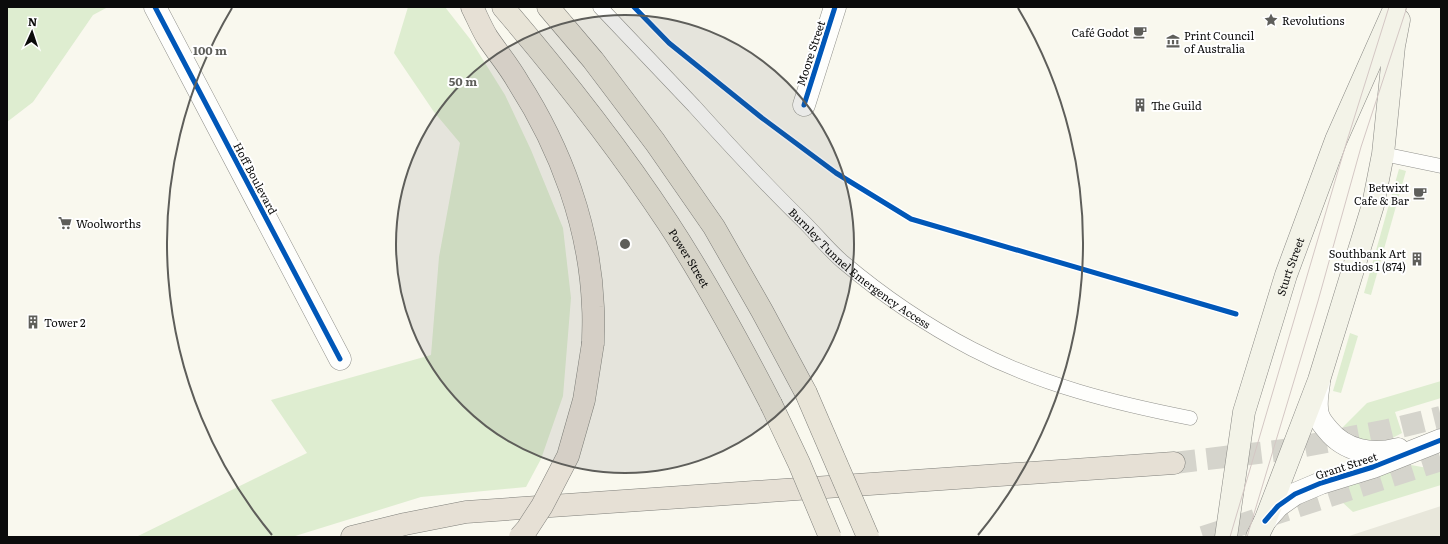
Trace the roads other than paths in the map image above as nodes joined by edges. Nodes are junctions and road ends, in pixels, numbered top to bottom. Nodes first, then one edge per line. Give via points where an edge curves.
1 (155, 7) edge
2 (472, 7) edge
3 (503, 7) edge
4 (548, 7) edge
5 (600, 7) edge
6 (836, 7) edge
7 (1395, 7) edge
8 (1401, 7) edge
9 (804, 105) dead end
10 (1383, 154) junction
11 (1441, 166) edge
12 (340, 359) dead end
13 (1319, 380) junction
14 (1190, 418) dead end
15 (1441, 439) edge
16 (1174, 464) tunnel mouth
17 (1261, 529) edge
18 (352, 537) edge
19 (520, 537) edge
20 (830, 537) edge
21 (868, 537) edge
22 (1226, 537) edge

1 - 12 street, Hoff Boulevard
2 - 19 highway, bridge via 486,35 547,131 566,175 581,226 594,307 593,343 584,400 568,456 542,506
3 - 20 highway, Power Street, bridge via 595,120 668,223 715,301 771,404
4 - 21 highway, bridge via 598,66 714,227 806,393
5 - 14 lane, Burnley Tunnel Emergency Access via 762,181 843,261 923,321 972,349 1018,371 1058,386 1132,406
6 - 9 street, Moore Street
7 - 22 main road, Sturt Street via 1336,140 1286,275 1244,412
8 - 10 main road via 1394,46
10 - 11 lane
10 - 13 main road via 1372,205
13 - 15 street, Grant Street via 1317,408 1320,420 1335,438 1356,450 1388,452
13 - 17 main road
15 - 17 street, Grant Street via 1373,467 1295,494 1278,506
16 - 18 highway via 466,512

